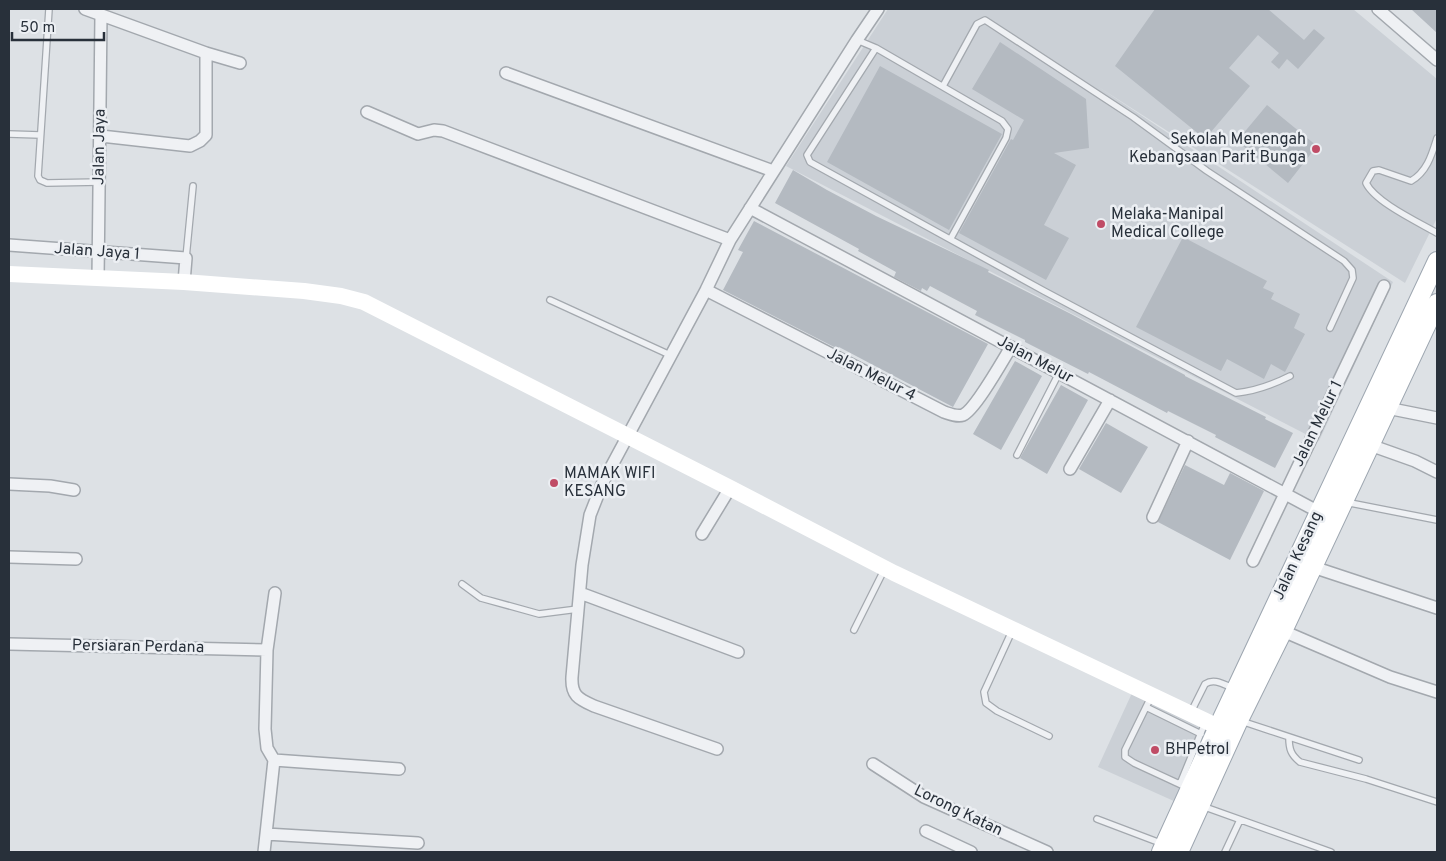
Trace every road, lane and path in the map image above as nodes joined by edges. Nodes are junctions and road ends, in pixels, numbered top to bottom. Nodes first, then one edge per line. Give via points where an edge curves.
1 (49, 9) edge
2 (85, 9) edge
3 (878, 9) edge
4 (1378, 9) edge
5 (101, 15) junction
6 (857, 40) junction
7 (876, 48) junction
8 (206, 53) junction
9 (1437, 60) edge
10 (240, 63) dead end
11 (506, 73) dead end
12 (943, 86) junction
13 (367, 112) dead end
14 (9, 134) edge
15 (40, 134) junction
16 (101, 136) junction
17 (1437, 138) edge
18 (773, 171) junction
19 (100, 182) junction
20 (193, 186) dead end
21 (750, 208) junction
22 (1437, 233) edge
23 (951, 238) junction
24 (730, 240) junction
25 (9, 245) edge
26 (99, 252) junction
27 (186, 258) junction
28 (1437, 261) edge
29 (9, 274) edge
30 (98, 279) junction
31 (184, 282) junction
32 (1384, 286) dead end
33 (706, 290) junction
34 (550, 300) dead end
35 (1437, 303) edge
36 (1330, 328) dead end
37 (1011, 347) junction
38 (670, 355) junction
39 (1059, 373) junction
40 (1290, 376) dead end
41 (1110, 400) junction
42 (1388, 408) junction
43 (1437, 418) edge
44 (626, 435) junction
45 (1188, 441) junction
46 (1370, 445) junction
47 (1017, 455) dead end
48 (1070, 469) dead end
49 (1437, 472) edge
50 (9, 484) edge
51 (730, 488) junction
52 (74, 490) dead end
53 (1285, 493) junction
54 (1343, 501) junction
55 (1320, 512) junction
56 (1153, 517) dead end
57 (1437, 520) edge
58 (702, 534) dead end
59 (9, 557) edge
60 (76, 558) dead end
61 (1253, 561) dead end
62 (1312, 566) junction
63 (885, 568) junction
64 (462, 584) dead end
65 (275, 593) dead end
66 (580, 593) junction
67 (1437, 608) edge
68 (578, 609) junction
69 (1013, 629) junction
70 (854, 630) dead end
71 (1290, 634) junction
72 (9, 644) edge
73 (267, 650) junction
74 (738, 652) dead end
75 (1236, 690) junction
76 (1437, 692) edge
77 (1149, 701) junction
78 (1190, 714) junction
79 (1224, 727) junction
80 (1049, 736) dead end
81 (1289, 738) junction
82 (717, 749) dead end
83 (274, 760) junction
84 (1359, 760) dead end
85 (873, 764) dead end
86 (399, 769) dead end
87 (1185, 786) junction
88 (1437, 802) edge
89 (1207, 808) junction
90 (1097, 819) dead end
91 (1240, 820) junction
92 (926, 831) dead end
93 (266, 834) junction
94 (418, 843) dead end
95 (1168, 850) edge
96 (264, 852) edge
97 (971, 852) edge
98 (1046, 852) edge
99 (1225, 852) edge
100 (1331, 852) edge

1 - 15 lane
2 - 5 street
3 - 6 street
4 - 9 street
5 - 8 street
5 - 16 street, Jalan Jaya
6 - 7 lane
6 - 18 street
7 - 12 lane
7 - 23 lane via 807,159
8 - 10 street
8 - 16 street via 206,135 200,141 190,146
11 - 18 street
12 - 23 lane via 1002,121 1008,130
12 - 36 lane via 977,24 986,20 1344,261 1352,270 1353,278
13 - 24 street via 418,134 443,131
14 - 15 lane
15 - 19 lane via 40,180 47,183
16 - 19 street, Jalan Jaya
17 - 22 lane via 1418,177 1411,181 1379,170 1373,171 1366,183 1380,199
18 - 21 street
19 - 26 street, Jalan Jaya
20 - 27 lane
21 - 24 street
21 - 37 street, Jalan Melur
23 - 40 lane via 1236,394 1268,387
24 - 33 street
25 - 26 street, Jalan Jaya 1
26 - 27 street, Jalan Jaya 1
26 - 30 street, Jalan Jaya
27 - 31 street
28 - 55 main road, Jalan Kesang
29 - 30 street
30 - 31 street
31 - 44 street via 318,292 364,302
32 - 53 street, Jalan Melur 1
33 - 37 street, Jalan Melur 4 via 957,416 973,406
33 - 38 street
34 - 38 lane
35 - 42 main road, Jalan Kesang
37 - 39 street, Jalan Melur
38 - 44 street
39 - 41 street, Jalan Melur
39 - 47 lane
41 - 45 street, Jalan Melur
41 - 48 street
42 - 43 street
42 - 46 main road, Jalan Kesang
44 - 51 street
44 - 66 street via 590,515
45 - 53 street, Jalan Melur
45 - 56 street
46 - 49 street via 1415,460
46 - 54 main road, Jalan Kesang
50 - 52 street
51 - 58 street
51 - 63 street
53 - 55 street, Jalan Melur
53 - 61 street, Jalan Melur 1
54 - 57 lane
54 - 62 main road, Jalan Kesang
55 - 75 main road, Jalan Kesang
59 - 60 street
62 - 67 street
62 - 71 main road, Jalan Kesang
63 - 69 street
63 - 70 lane
64 - 68 lane via 481,598 539,614
65 - 73 street
66 - 68 street
66 - 74 street
68 - 82 street via 572,678 577,698
69 - 77 street
69 - 80 lane via 984,692 986,703
71 - 76 street via 1390,677
71 - 79 main road, Jalan Kesang
72 - 73 street, Persiaran Perdana
73 - 83 street via 265,729
75 - 78 lane via 1209,681
75 - 79 main road, Jalan Kesang
77 - 78 street
77 - 79 lane
77 - 87 lane via 1125,750 1126,756 1134,763
78 - 79 street
79 - 81 lane via 1262,729
79 - 87 main road, Jalan Kesang
79 - 89 main road, Jalan Kesang
81 - 84 lane
81 - 88 lane via 1289,749 1300,762
83 - 86 street
83 - 93 street
85 - 98 street, Lorong Katan via 924,797
87 - 95 main road, Jalan Kesang
89 - 91 lane
89 - 95 main road, Jalan Kesang
90 - 95 lane
91 - 99 lane
91 - 100 lane
92 - 97 street
93 - 94 street
93 - 96 street

